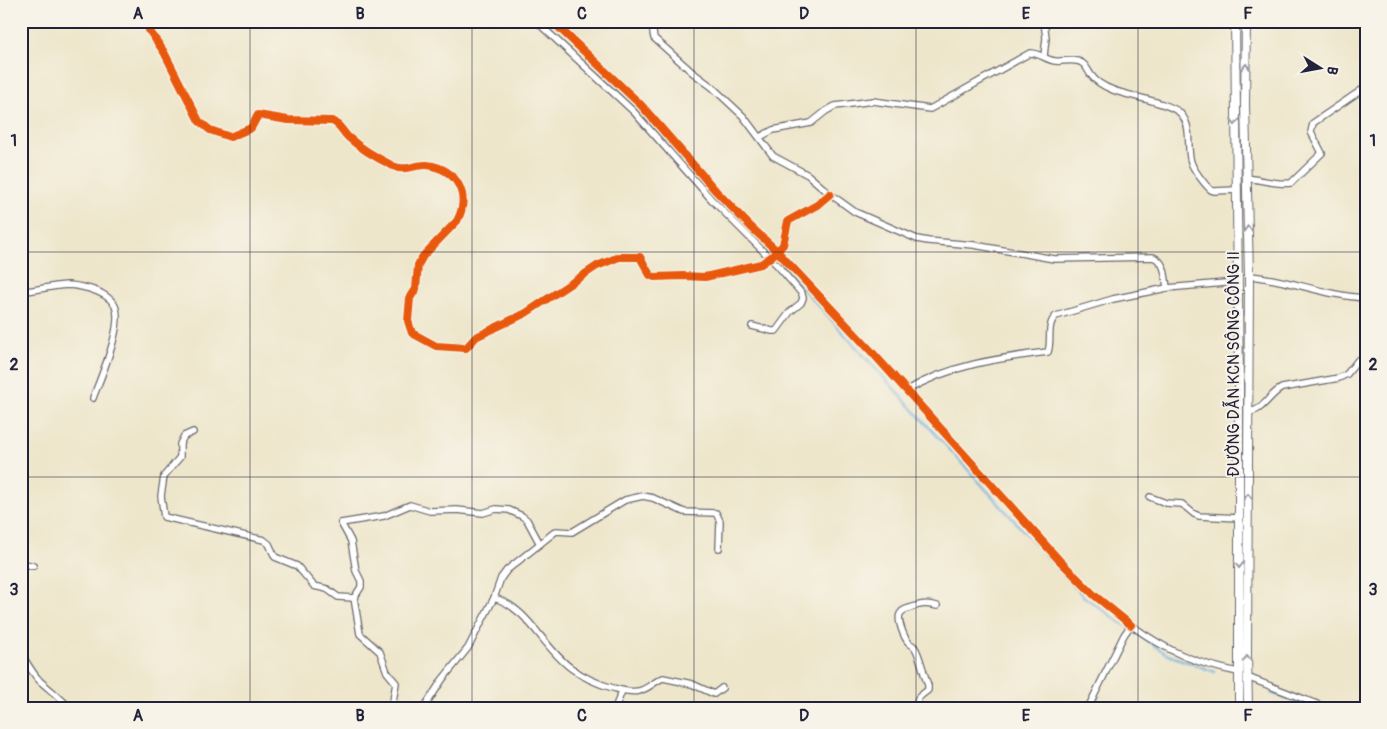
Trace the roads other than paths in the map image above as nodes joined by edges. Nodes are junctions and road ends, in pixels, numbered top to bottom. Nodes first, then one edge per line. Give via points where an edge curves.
1 (146, 21) edge
2 (536, 21) edge
3 (552, 21) edge
4 (654, 21) edge
5 (1044, 21) edge
6 (1235, 21) edge
7 (1246, 21) edge
8 (566, 34) junction
9 (557, 41) junction
10 (1044, 56) junction
11 (1366, 87) edge
12 (760, 138) junction
13 (1247, 178) junction
14 (1236, 190) junction
15 (830, 194) junction
16 (773, 255) junction
17 (1249, 276) junction
18 (1237, 282) junction
19 (1167, 288) junction
20 (21, 292) edge
21 (1366, 298) edge
22 (752, 326) dead end
23 (1358, 360) dead end
24 (1239, 385) junction
25 (1248, 385) junction
26 (906, 391) junction
27 (93, 398) dead end
28 (1248, 412) junction
29 (192, 432) dead end
30 (1150, 497) dead end
31 (1239, 518) junction
32 (540, 544) junction
33 (719, 548) dead end
34 (21, 563) edge
35 (34, 566) dead end
36 (354, 598) junction
37 (494, 598) junction
38 (937, 606) dead end
39 (1130, 626) junction
40 (21, 654) edge
41 (1238, 672) junction
42 (1247, 677) junction
43 (722, 688) dead end
44 (622, 690) junction
45 (70, 708) edge
46 (394, 708) edge
47 (424, 708) edge
48 (615, 708) edge
49 (914, 708) edge
50 (1088, 708) edge
51 (1239, 708) edge
52 (1248, 708) edge
53 (1327, 708) edge

1 - 16 street via 199,121 210,130 230,137 251,128 258,115 288,120 332,121 352,140 393,166 402,169 429,166 456,180 463,196 462,213 423,256 418,265 416,288 410,296 408,321 413,334 440,347 466,348 476,338 526,313 593,268 619,257 640,257 654,277 700,278 757,266
2 - 9 street
3 - 8 street
4 - 12 street via 654,38 747,120
5 - 10 street
6 -> 14 street, ĐƯỜNG DẪN KCN SÔNG CÔNG II
13 -> 7 street, ĐƯỜNG DẪN KCN SÔNG CÔNG II
8 - 9 street
8 - 16 street via 641,105
9 - 16 street via 634,112 712,200
10 - 12 street via 1030,53 930,109 873,102 835,106 811,123 773,130
10 - 14 street via 1054,61 1083,63 1094,78 1114,90 1178,112 1188,127 1190,160 1194,169 1211,190
11 - 13 street via 1314,123 1311,132 1322,153 1292,183
12 - 15 street via 773,156 808,175
17 -> 13 street, ĐƯỜNG DẪN KCN SÔNG CÔNG II
14 - 18 street, ĐƯỜNG DẪN KCN SÔNG CÔNG II
15 - 16 street via 818,205 788,221 784,241
15 - 19 street via 855,212 917,239 1054,259 1153,257 1163,265
16 - 22 street via 803,298 776,331
16 - 26 street
17 - 21 street via 1340,296
17 - 25 street, ĐƯỜNG DẪN KCN SÔNG CÔNG II
18 - 19 street
18 - 24 street, ĐƯỜNG DẪN KCN SÔNG CÔNG II
19 - 26 street via 1113,299 1056,316 1050,324 1048,352 964,366 932,376
20 - 27 street via 77,286 96,291 115,306 111,350
23 - 28 street via 1347,374 1339,378 1282,388 1257,410
24 - 25 street
24 - 31 street, ĐƯỜNG DẪN KCN SÔNG CÔNG II
25 - 28 street, ĐƯỜNG DẪN KCN SÔNG CÔNG II
26 - 39 street via 1059,560
42 -> 28 street, ĐƯỜNG DẪN KCN SÔNG CÔNG II
29 - 36 street via 184,436 180,457 164,476 161,496 164,517 264,540 275,557 294,564 312,584 338,597
30 - 31 street via 1182,504 1199,516
31 -> 41 street, ĐƯỜNG DẪN KCN SÔNG CÔNG II
32 - 33 street via 556,531 572,532 625,500 643,496 684,512 716,513 720,521
32 - 36 street via 527,520 500,508 483,513 430,511 410,505 380,517 340,523 351,541 361,581
32 - 37 street via 507,570
34 - 35 street
36 - 46 street via 360,634 380,652 387,672 396,683
37 - 44 street via 520,613 570,668 600,684
37 - 47 street via 464,654
38 - 49 street via 920,604 899,615 904,635 915,647 928,685 928,690 919,697
39 - 41 street via 1180,655
39 - 50 street
40 - 45 street via 39,680
41 - 51 street, ĐƯỜNG DẪN KCN SÔNG CÔNG II
42 - 52 street, ĐƯỜNG DẪN KCN SÔNG CÔNG II
42 - 53 street
43 - 44 street via 714,694 692,684 663,678 640,691
44 - 48 street

